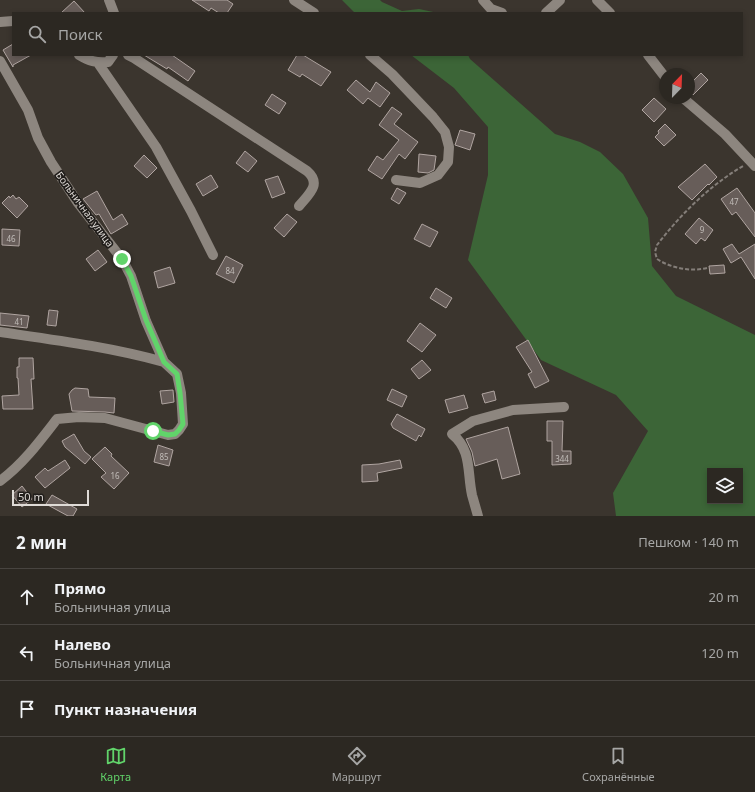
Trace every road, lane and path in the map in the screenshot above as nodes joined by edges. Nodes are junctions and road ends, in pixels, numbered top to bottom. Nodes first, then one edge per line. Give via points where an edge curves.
1 (109, 0) edge
2 (294, 0) edge
3 (483, 0) edge
4 (560, 0) edge
5 (597, 0) edge
6 (114, 12) edge
7 (312, 12) edge
8 (500, 12) edge
9 (547, 12) edge
10 (609, 12) edge
11 (0, 22) edge
12 (12, 22) edge
13 (80, 56) edge
14 (112, 56) edge
15 (130, 56) edge
16 (371, 56) edge
17 (649, 56) edge
18 (0, 61) edge
19 (98, 63) junction
20 (659, 69) edge
21 (690, 104) edge
22 (753, 164) edge
23 (396, 180) dead end
24 (299, 206) dead end
25 (213, 255) dead end
26 (707, 268) dead end
27 (0, 332) edge
28 (164, 362) junction
29 (564, 407) dead end
30 (0, 481) edge
31 (478, 516) edge

1 - 6 street
2 - 7 street
3 - 8 street
4 - 9 street
5 - 10 street
11 - 12 street
13 - 19 street
14 - 19 street via 108,62
15 - 24 street via 308,171 315,182 313,189
16 - 23 street via 433,117 445,132 449,147 448,162 438,175 420,183
17 - 20 street
18 - 28 street, Больничная улица via 28,110 38,138 51,162 122,259
19 - 25 street via 156,147
21 - 22 street via 725,134
22 - 26 path via 729,175 710,189 689,208 657,245 657,259 665,264 697,270
27 - 28 street via 72,342
28 - 30 street, Больничная улица via 177,374 180,393 183,424 175,434 168,435 105,418 57,419 29,454
29 - 31 street via 513,410 473,421 452,434 460,440 467,456

